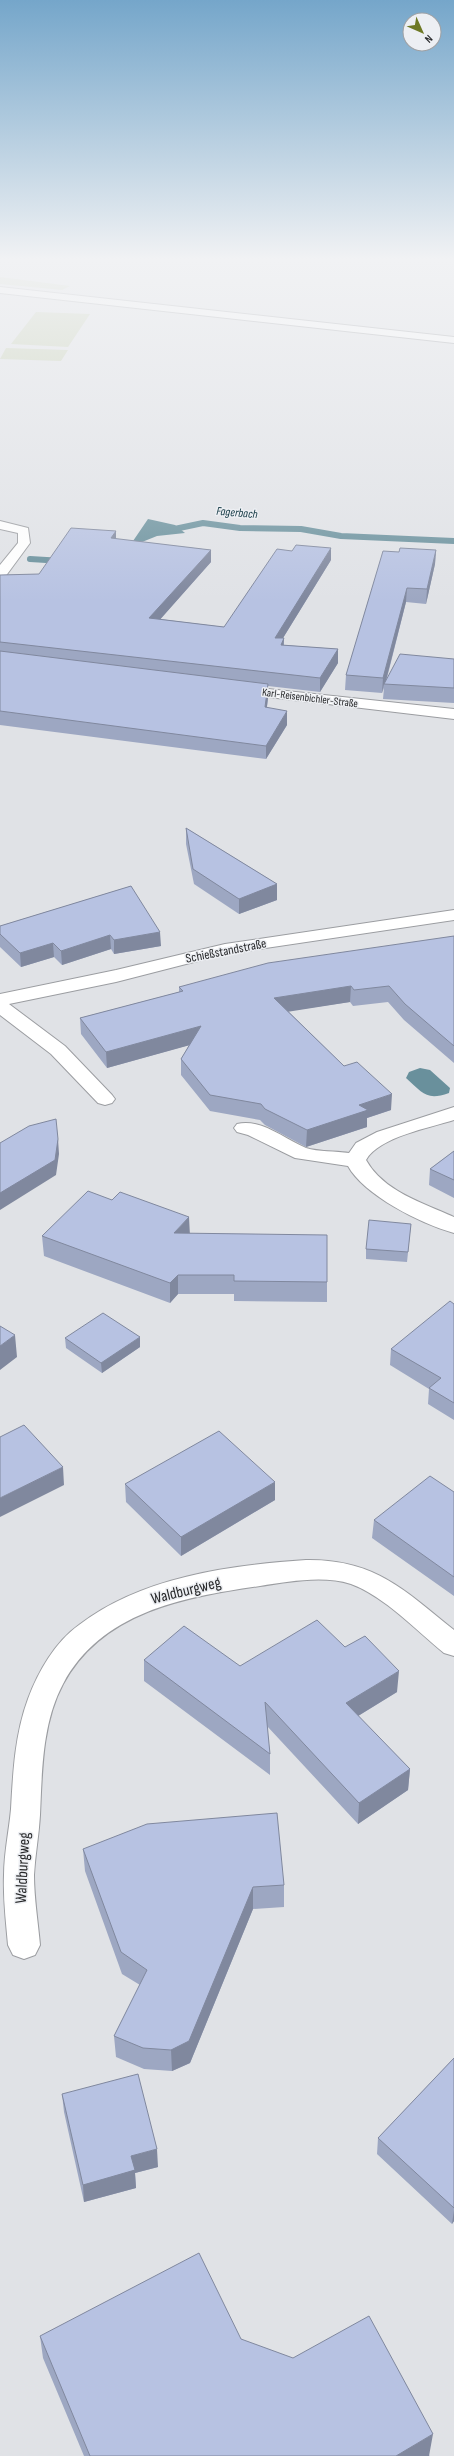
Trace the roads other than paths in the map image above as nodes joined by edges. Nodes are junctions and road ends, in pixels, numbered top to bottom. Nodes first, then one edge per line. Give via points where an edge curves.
1 (0, 525) edge
2 (0, 574) edge
3 (223, 688) edge
4 (454, 714) edge
5 (454, 915) edge
6 (0, 1000) edge
7 (0, 1006) edge
8 (104, 1099) dead end
9 (454, 1113) edge
10 (244, 1128) dead end
11 (355, 1160) junction
12 (454, 1226) edge
13 (454, 1645) edge
14 (24, 1945) dead end

1 - 2 street via 24,531 24,543
3 - 4 street, Karl-Reisenbichler-Straße
5 - 6 street, Schießstandstraße via 225,949 116,976
7 - 8 street via 68,1059
9 - 11 street via 384,1136 363,1147
10 - 11 street via 254,1130 302,1154
11 - 12 street via 359,1171 382,1190
13 - 14 street, Waldburgweg via 374,1584 356,1575 320,1568 233,1579 166,1592 135,1604 89,1633 62,1661 50,1680 36,1712 28,1767 19,1874

